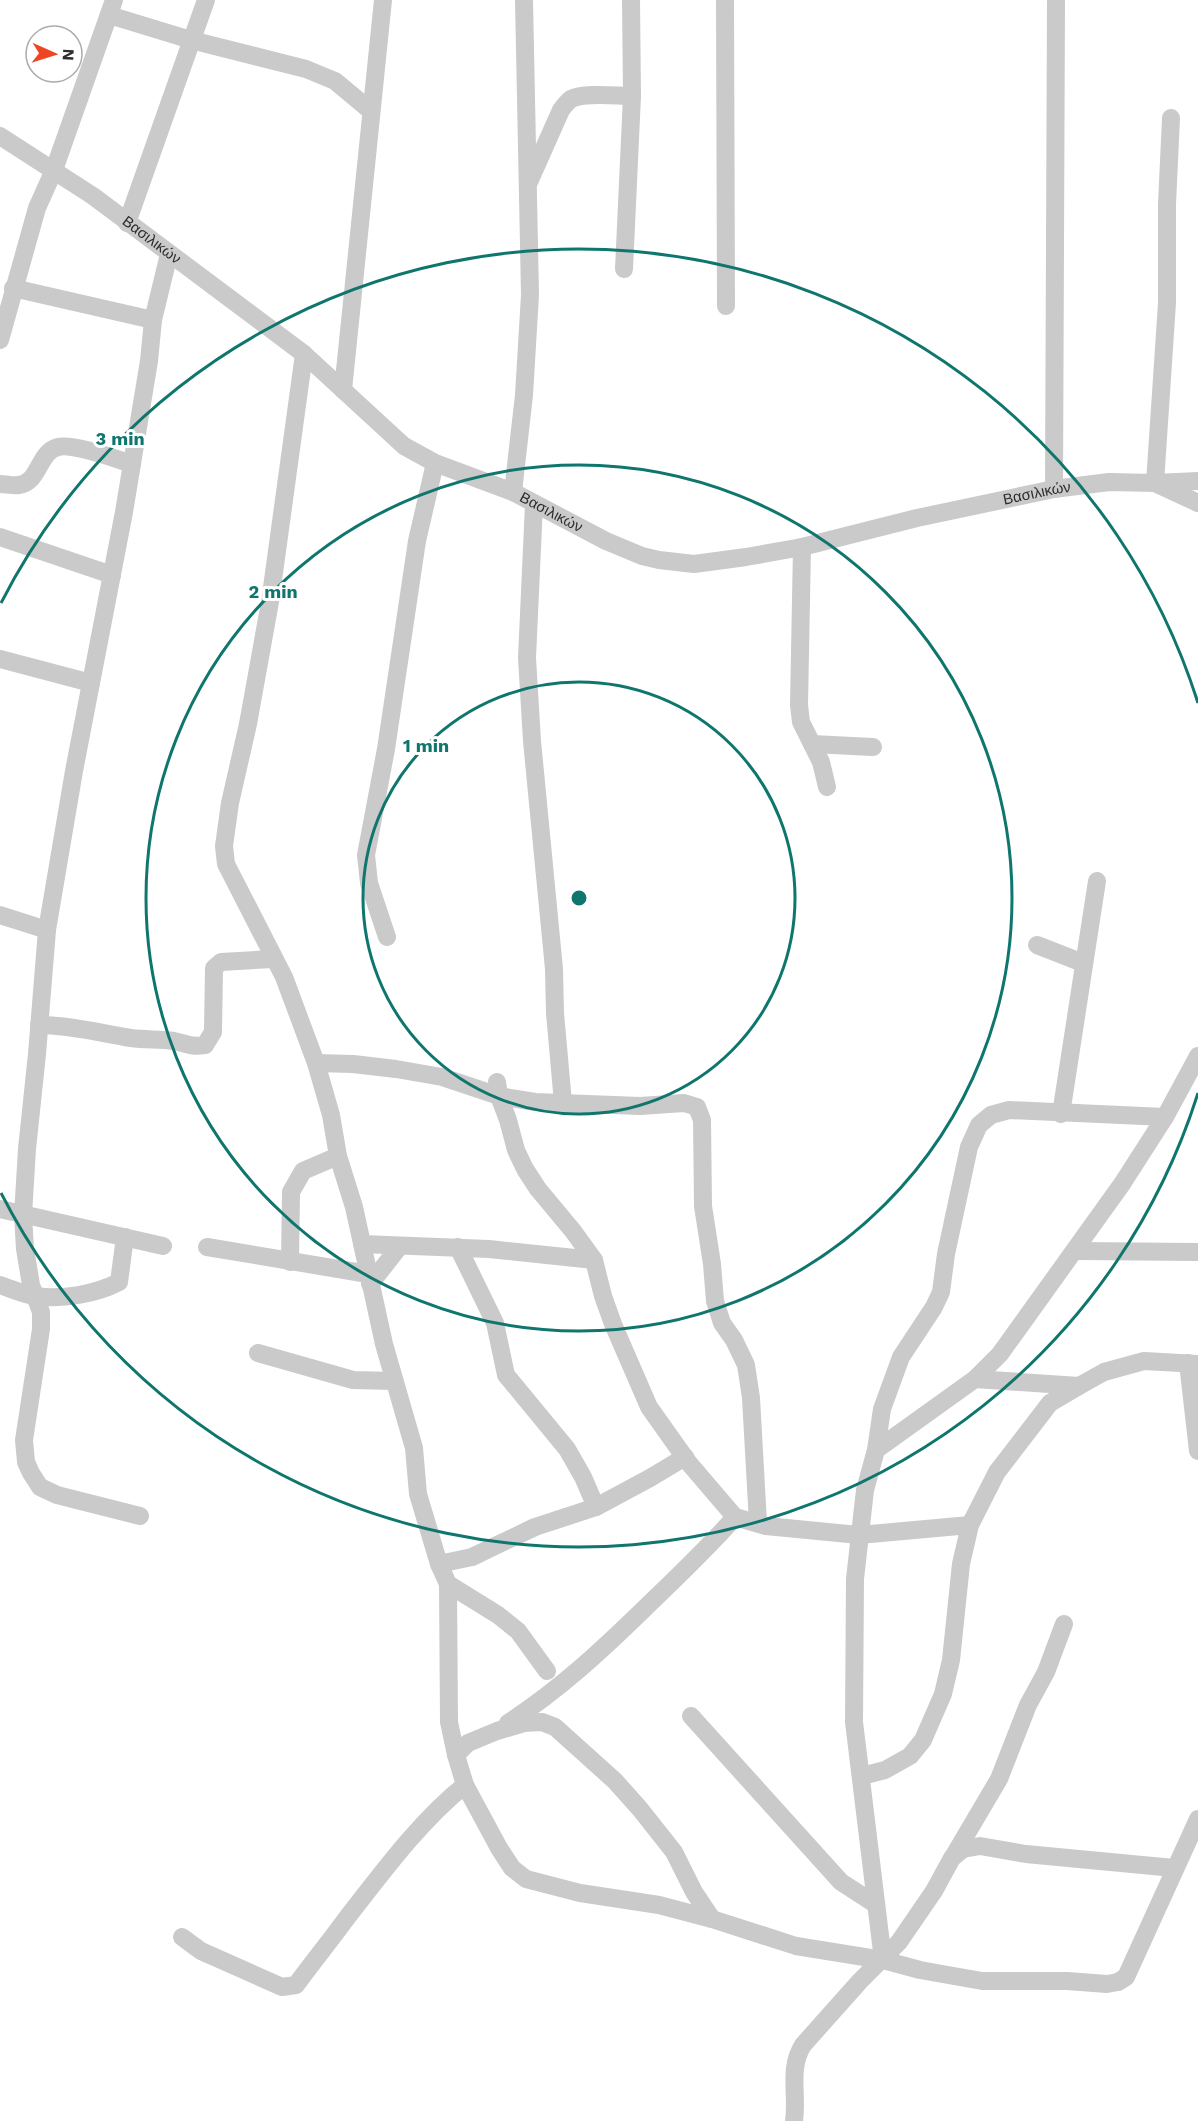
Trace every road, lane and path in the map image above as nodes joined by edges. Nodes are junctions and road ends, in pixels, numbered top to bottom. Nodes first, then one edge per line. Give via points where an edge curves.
1 (206, 0) edge
2 (383, 0) edge
3 (524, 0) edge
4 (631, 0) edge
5 (725, 0) edge
6 (1056, 0) edge
7 (112, 7) edge
8 (191, 40) junction
9 (632, 96) junction
10 (372, 111) junction
11 (1171, 118) dead end
12 (0, 136) edge
13 (54, 170) junction
14 (526, 188) junction
15 (127, 223) junction
16 (169, 254) junction
17 (624, 269) dead end
18 (13, 288) junction
19 (726, 306) dead end
20 (153, 320) junction
21 (0, 339) edge
22 (304, 354) junction
23 (343, 390) junction
24 (435, 463) junction
25 (132, 464) junction
26 (1198, 481) edge
27 (1155, 483) junction
28 (0, 484) edge
29 (1054, 489) junction
30 (513, 492) junction
31 (1198, 503) edge
32 (534, 504) junction
33 (0, 537) edge
34 (802, 547) junction
35 (112, 575) junction
36 (0, 659) edge
37 (91, 683) junction
38 (812, 744) junction
39 (873, 747) dead end
40 (827, 787) dead end
41 (1097, 881) dead end
42 (0, 915) edge
43 (47, 930) junction
44 (387, 937) dead end
45 (1037, 945) dead end
46 (273, 958) junction
47 (1083, 963) junction
48 (39, 1024) junction
49 (1198, 1056) edge
50 (316, 1063) junction
51 (498, 1089) junction
52 (563, 1103) junction
53 (1061, 1114) junction
54 (1165, 1117) junction
55 (338, 1156) junction
56 (0, 1209) edge
57 (24, 1215) junction
58 (124, 1237) junction
59 (362, 1244) junction
60 (164, 1246) dead end
61 (399, 1246) junction
62 (207, 1247) dead end
63 (458, 1247) junction
64 (1076, 1251) junction
65 (1198, 1252) edge
66 (594, 1260) junction
67 (290, 1262) junction
68 (369, 1279) junction
69 (0, 1285) edge
70 (35, 1296) junction
71 (258, 1353) dead end
72 (1193, 1364) edge
73 (975, 1379) junction
74 (394, 1381) junction
75 (1079, 1386) junction
76 (876, 1450) junction
77 (1198, 1451) edge
78 (685, 1457) junction
79 (596, 1507) junction
80 (140, 1516) dead end
81 (735, 1516) junction
82 (758, 1523) junction
83 (970, 1525) junction
84 (859, 1535) junction
85 (439, 1564) junction
86 (448, 1584) junction
87 (1064, 1624) dead end
88 (546, 1671) dead end
89 (691, 1716) dead end
90 (497, 1731) junction
91 (456, 1755) junction
92 (862, 1776) junction
93 (465, 1785) junction
94 (1198, 1819) edge
95 (952, 1858) junction
96 (1174, 1868) junction
97 (875, 1904) junction
98 (712, 1918) junction
99 (182, 1937) dead end
100 (883, 1960) junction
101 (794, 2121) edge

1 - 8 street
2 - 10 street
3 - 14 street
4 - 9 street
5 - 19 street
6 - 29 street
7 - 8 street
7 - 13 street
8 - 10 street via 306,69 335,81
8 - 15 street
9 - 14 street via 589,96 566,103
9 - 17 street
10 - 23 street
11 - 27 street via 1167,303
12 - 13 street, Βασιλικών
13 - 15 street, Βασιλικών
13 - 18 street via 37,208
14 - 30 street via 530,295
15 - 16 street, Βασιλικών
16 - 20 street
16 - 22 street, Βασιλικών
18 - 20 street
18 - 21 street
20 - 25 street
22 - 23 street, Βασιλικών
22 - 46 street via 270,602 224,846 226,864
23 - 24 street, Βασιλικών via 404,446
24 - 30 street, Βασιλικών
24 - 44 street via 417,541 388,739 366,855 369,883
25 - 28 street via 67,446 56,447 46,454 31,480 20,485
25 - 35 street
26 - 27 street
27 - 29 street, Βασιλικών via 1109,482
27 - 31 street, Βασιλικών
29 - 34 street, Βασιλικών
30 - 32 street, Βασιλικών
32 - 34 street, Βασιλικών via 606,541 658,560 694,564
32 - 52 street via 526,658
33 - 35 street
34 - 38 street via 799,705 801,722
35 - 37 street
36 - 37 street
37 - 43 street
38 - 39 street
38 - 40 street via 822,762
41 - 47 street
42 - 43 street
43 - 48 street
45 - 47 street
46 - 48 street via 221,962 214,968 213,1032 205,1045 190,1047 174,1041
46 - 50 street
47 - 53 street
48 - 57 street
49 - 54 street
50 - 51 street via 374,1066
50 - 55 street
51 - 52 street via 535,1102
51 - 66 street via 525,1169
52 - 82 street via 684,1103 697,1107 702,1120 703,1206 715,1301 722,1323 746,1365 751,1398
53 - 54 street
53 - 76 street via 1009,1110 991,1115 979,1125 969,1147 941,1292 901,1357 882,1409
54 - 64 street
55 - 59 street
55 - 67 street via 303,1171 291,1192
56 - 57 street
57 - 58 street
57 - 70 street via 25,1249
58 - 60 street
58 - 70 street via 119,1282 59,1297
59 - 61 street
59 - 68 street
61 - 63 street
61 - 68 street
62 - 67 street
63 - 66 street
63 - 79 street via 495,1323 506,1375 567,1449
64 - 65 street
64 - 73 street via 1000,1354
66 - 78 street via 603,1296 649,1407
67 - 68 street
68 - 74 street
69 - 70 street
70 - 80 street via 41,1312 41,1329 24,1440 31,1473 40,1487 57,1495
71 - 74 street via 353,1380
72 - 75 street via 1144,1361 1104,1372
72 - 77 street
73 - 75 street
73 - 76 street
74 - 85 street via 414,1448 418,1494
75 - 83 street via 1050,1403 998,1472
76 - 84 street
78 - 79 street
78 - 81 street
79 - 85 street via 536,1527 472,1557
81 - 82 street
81 - 90 street via 597,1655
82 - 84 street
83 - 84 street
83 - 92 street via 961,1564 951,1660 932,1722 910,1756 885,1770
84 - 92 street via 854,1722
85 - 86 street
86 - 88 street via 518,1631
86 - 91 street via 449,1722
87 - 95 street via 999,1779
89 - 97 street via 841,1882
90 - 91 street via 468,1743
90 - 98 street via 524,1723 555,1726 615,1781 674,1851
91 - 93 street
92 - 97 street
93 - 98 street via 499,1848 512,1868 526,1879
93 - 99 street via 430,1817 296,1985 282,1987 201,1951
94 - 96 street
95 - 96 street via 963,1849 980,1846
95 - 100 street via 924,1906
96 - 100 street via 1126,1977 1118,1982 982,1981
97 - 100 street
98 - 100 street via 796,1946
100 - 101 street via 797,2055

